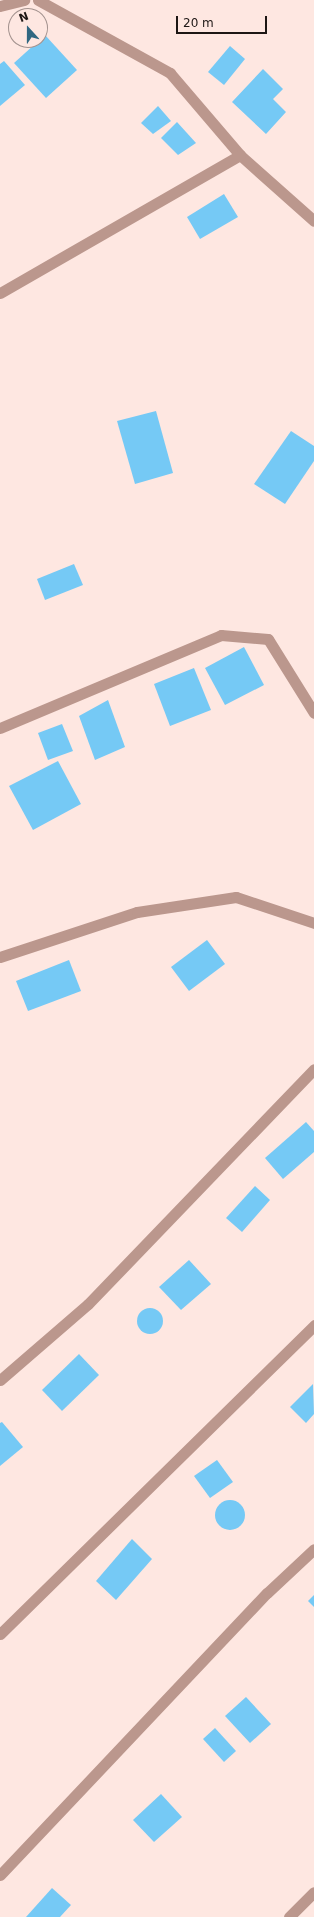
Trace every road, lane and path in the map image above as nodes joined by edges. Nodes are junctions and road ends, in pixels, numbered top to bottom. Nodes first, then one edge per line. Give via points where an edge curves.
1 (24, 0) edge
2 (38, 0) edge
3 (0, 6) edge
4 (240, 155) junction
5 (314, 221) edge
6 (0, 293) edge
7 (314, 714) edge
8 (0, 728) edge
9 (314, 923) edge
10 (0, 957) edge
11 (314, 1069) edge
12 (314, 1325) edge
13 (0, 1380) edge
14 (314, 1550) edge
15 (0, 1634) edge
16 (0, 1875) edge
17 (314, 1892) edge
18 (289, 1917) edge

1 - 3 street
2 - 4 street via 170,73
4 - 5 street
4 - 6 street
7 - 8 street via 268,639 221,635
9 - 10 street via 236,897 137,912
11 - 13 street via 88,1304
12 - 15 street
14 - 16 street via 267,1593
17 - 18 street

